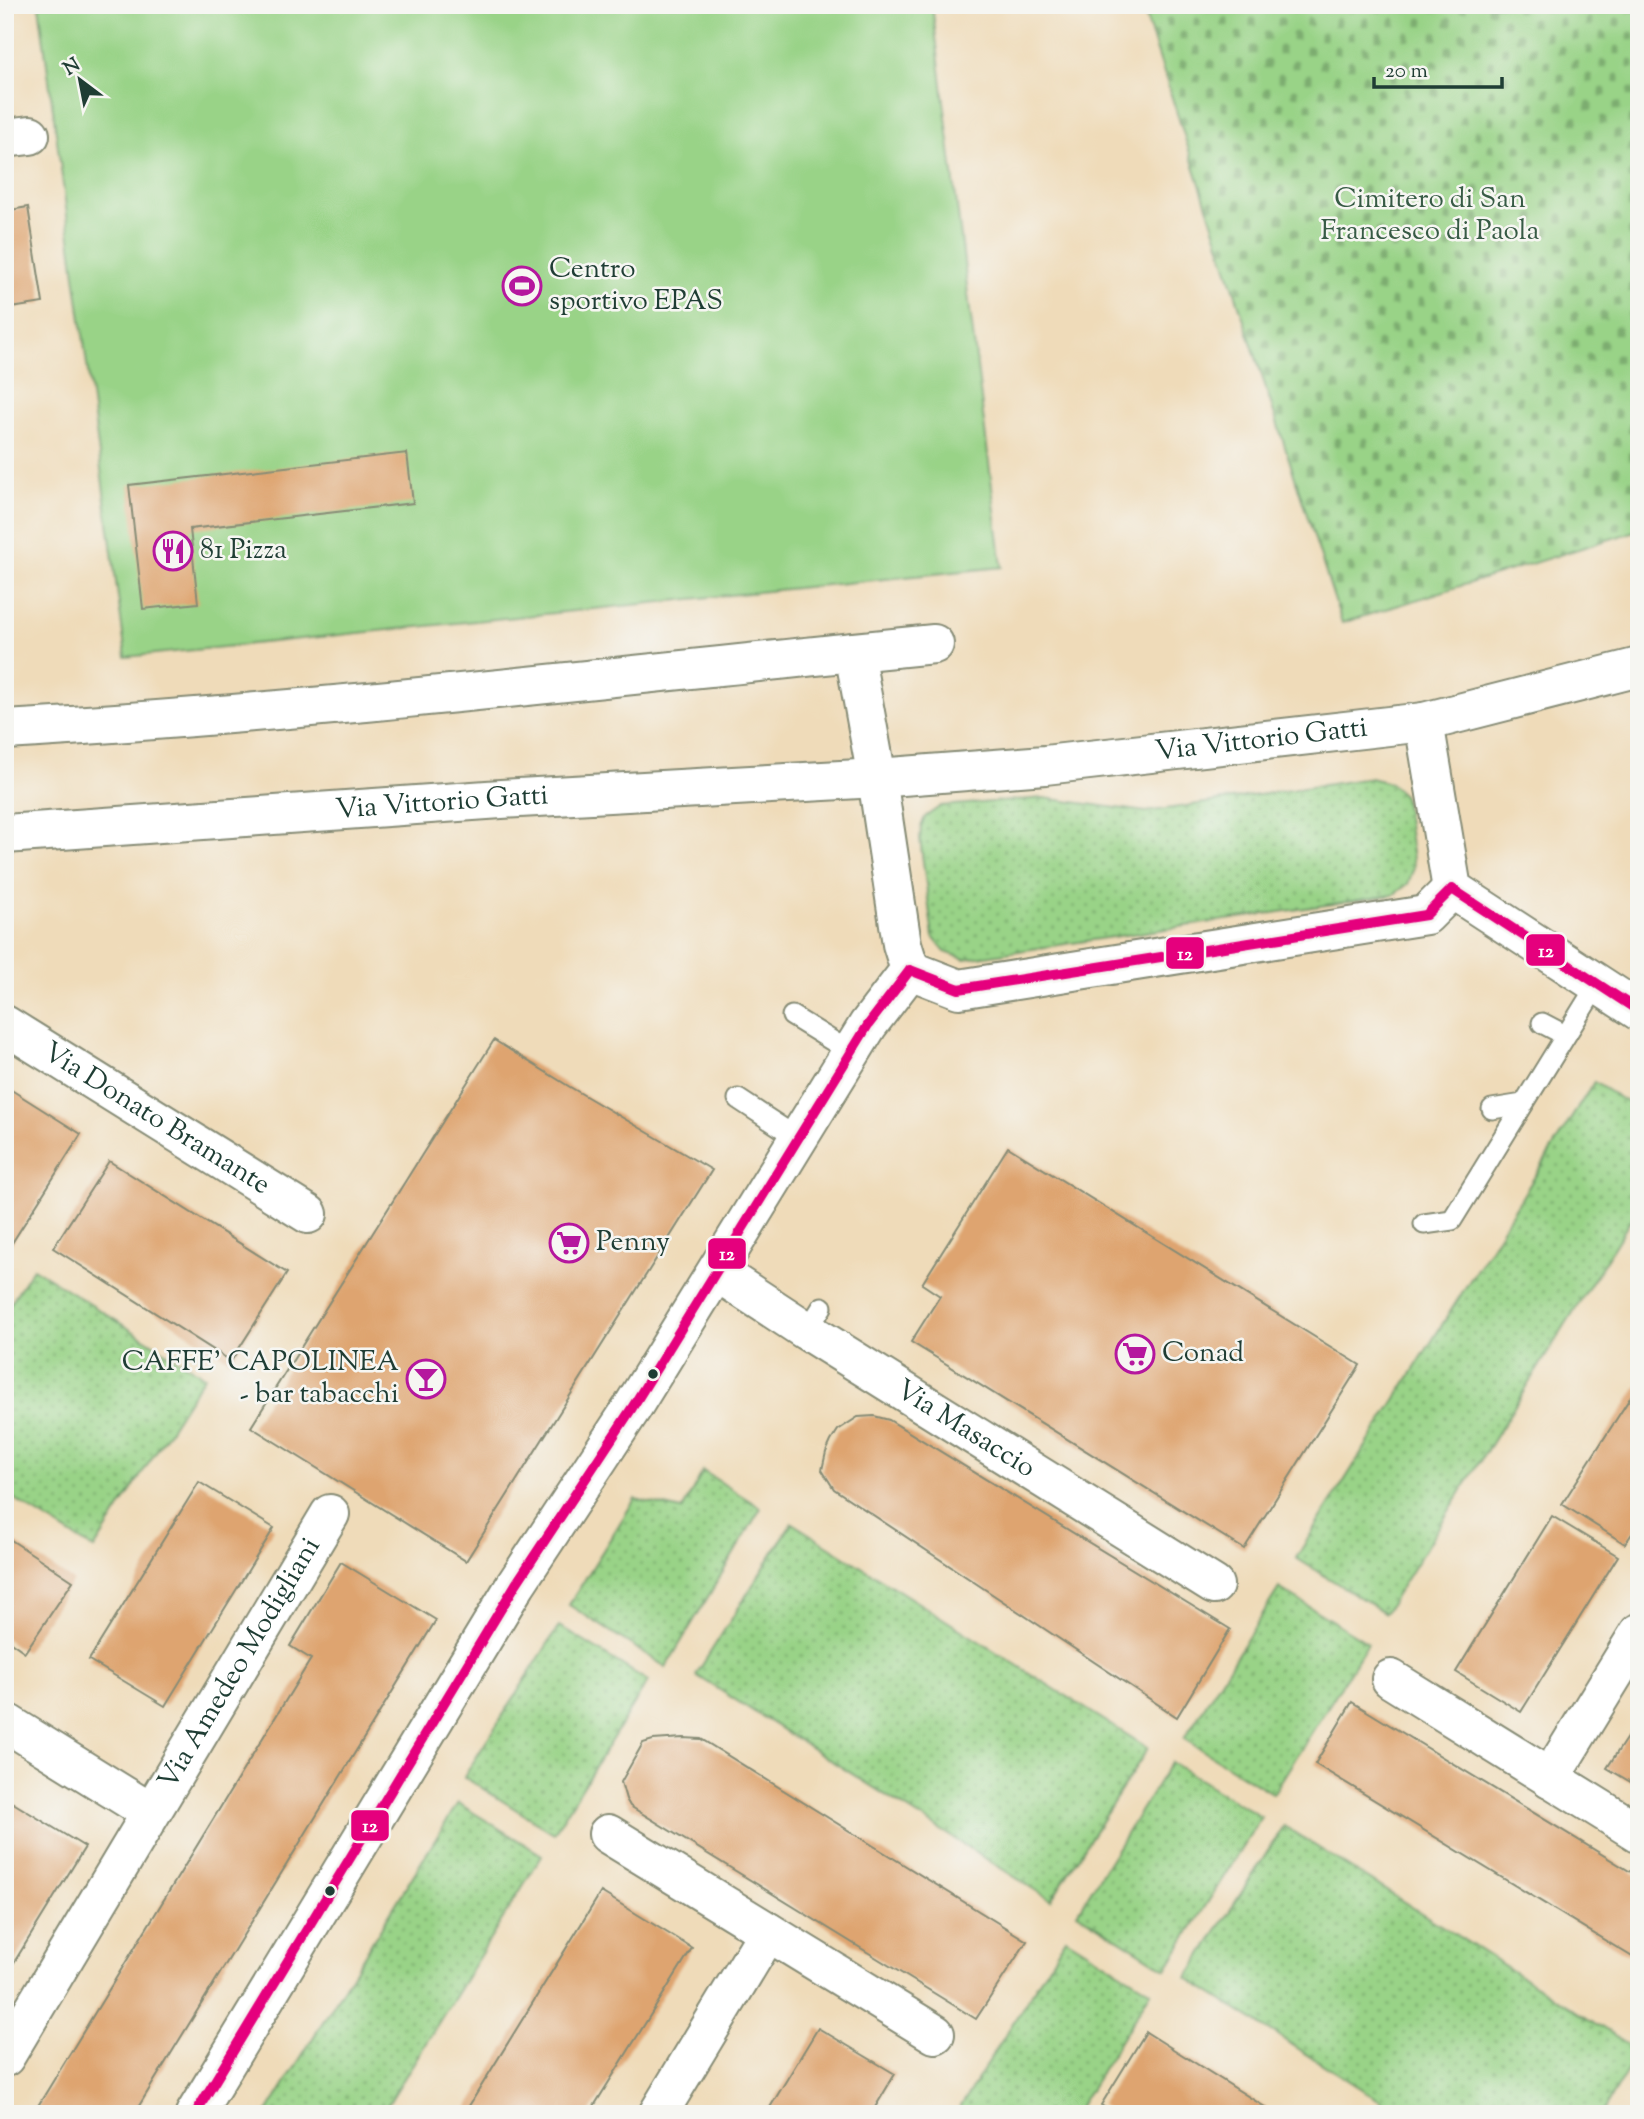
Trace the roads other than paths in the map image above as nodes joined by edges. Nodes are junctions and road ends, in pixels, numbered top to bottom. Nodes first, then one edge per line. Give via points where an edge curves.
1 (934, 644) dead end
2 (854, 652) junction
3 (1639, 667) edge
4 (1424, 722) junction
5 (5, 730) edge
6 (877, 778) junction
7 (5, 834) edge
8 (1452, 888) junction
9 (910, 970) junction
10 (1597, 985) junction
11 (1639, 1011) edge
12 (792, 1016) dead end
13 (1542, 1023) dead end
14 (5, 1024) edge
15 (1565, 1035) junction
16 (852, 1053) junction
17 (738, 1099) dead end
18 (1523, 1104) junction
19 (1492, 1109) dead end
20 (799, 1139) junction
21 (308, 1214) dead end
22 (1424, 1224) dead end
23 (717, 1272) junction
24 (330, 1514) dead end
25 (1214, 1585) dead end
26 (1639, 1633) edge
27 (1391, 1679) dead end
28 (5, 1722) edge
29 (1549, 1778) junction
30 (150, 1812) junction
31 (1639, 1833) edge
32 (608, 1834) dead end
33 (768, 1932) junction
34 (935, 2034) dead end
35 (5, 2057) edge
36 (195, 2114) edge
37 (658, 2114) edge

1 - 2 street
2 - 5 street via 368,702
2 - 6 street
3 - 4 street, Via Vittorio Gatti
4 - 6 street, Via Vittorio Gatti via 1045,765
4 - 8 street
6 - 7 street, Via Vittorio Gatti
6 - 9 street
8 - 9 street via 1426,915 959,989
8 - 10 street
9 - 16 street
10 - 11 street
10 - 15 lane
12 - 16 lane
13 - 15 lane
14 - 21 street, Via Donato Bramante
15 - 18 lane
16 - 20 street
17 - 20 lane
18 - 19 lane
18 - 22 lane via 1452,1220
20 - 23 street
23 - 25 street, Via Masaccio via 815,1319
23 - 36 street via 516,1584
24 - 30 street, Via Amedeo Modigliani
26 - 29 street
27 - 29 street
28 - 30 street, Via Amedeo Modigliani
29 - 31 street
30 - 35 street, Via Amedeo Modigliani
32 - 33 street
33 - 34 street
33 - 37 street

